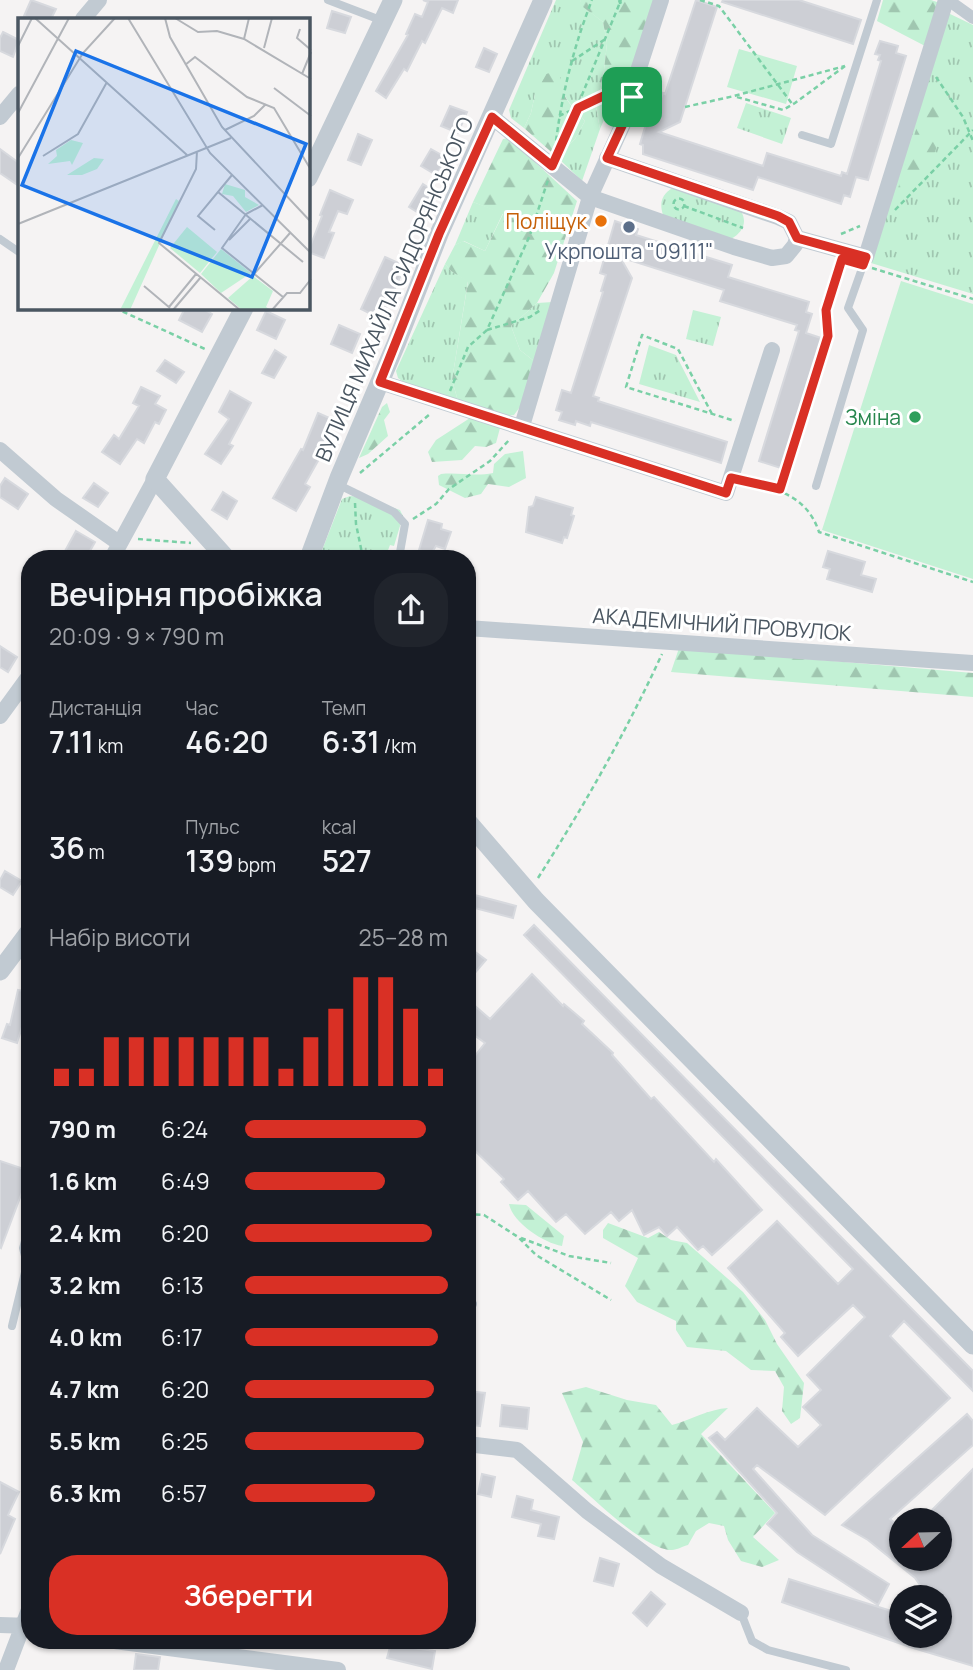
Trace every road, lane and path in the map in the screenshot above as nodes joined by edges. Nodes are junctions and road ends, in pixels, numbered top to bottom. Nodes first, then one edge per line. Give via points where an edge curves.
1 (99, 0) edge
2 (328, 0) edge
3 (393, 0) edge
4 (543, 0) edge
5 (592, 0) edge
6 (661, 0) edge
7 (700, 0) edge
8 (877, 0) edge
9 (947, 0) edge
10 (621, 1) edge
11 (84, 18) edge
12 (973, 18) edge
13 (383, 20) junction
14 (607, 38) junction
15 (572, 61) junction
16 (926, 63) junction
17 (635, 81) junction
18 (777, 84) junction
19 (18, 95) edge
20 (734, 96) junction
21 (793, 105) junction
22 (685, 107) dead end
23 (578, 108) junction
24 (559, 116) junction
25 (0, 117) edge
26 (492, 117) junction
27 (802, 135) dead end
28 (973, 141) edge
29 (607, 158) junction
30 (552, 166) junction
31 (310, 174) edge
32 (590, 197) junction
33 (684, 206) dead end
34 (743, 228) dead end
35 (797, 238) junction
36 (0, 239) edge
37 (18, 251) edge
38 (865, 261) junction
39 (560, 298) junction
40 (973, 299) edge
41 (120, 310) edge
42 (243, 310) edge
43 (487, 330) junction
44 (772, 350) dead end
45 (221, 355) junction
46 (380, 382) junction
47 (445, 402) junction
48 (712, 414) junction
49 (747, 425) junction
50 (522, 426) junction
51 (0, 450) edge
52 (731, 478) junction
53 (155, 480) junction
54 (342, 486) junction
55 (817, 486) dead end
56 (780, 489) junction
57 (405, 524) junction
58 (198, 543) dead end
59 (118, 547) edge
60 (219, 550) edge
61 (313, 550) edge
62 (361, 550) edge
63 (400, 550) edge
64 (973, 582) edge
65 (476, 629) edge
66 (668, 641) junction
67 (973, 663) edge
68 (21, 687) edge
69 (0, 716) edge
70 (476, 832) edge
71 (532, 900) junction
72 (21, 943) edge
73 (0, 971) edge
74 (476, 1214) edge
75 (518, 1237) junction
76 (611, 1264) dead end
77 (21, 1291) edge
78 (611, 1300) dead end
79 (12, 1326) dead end
80 (973, 1345) edge
81 (476, 1445) edge
82 (741, 1613) joint
83 (0, 1625) edge
84 (21, 1626) edge
85 (21, 1637) edge
86 (176, 1649) edge
87 (6, 1670) edge
88 (338, 1670) edge
89 (846, 1670) edge

1 - 11 street
2 - 13 lane
3 - 13 street
4 - 26 street, ВУЛИЦЯ МИХАЙЛА СИДОРЯНСЬКОГО
5 - 15 path
6 - 17 street
7 - 18 path via 719,6
8 - 27 lane via 831,144
9 - 12 street
9 - 16 street
10 - 14 path
13 - 31 street
14 - 15 path
14 - 23 path
15 - 24 path
16 - 28 path via 963,117
16 - 38 street
17 - 23 path
17 - 29 street via 628,113
18 - 20 path
18 - 21 path
18 - 21 path via 846,65
19 - 25 street
20 - 21 path via 783,110
20 - 22 path
23 - 24 path
23 - 30 path
24 - 30 path
26 - 30 street
26 - 46 street, ВУЛИЦЯ МИХАЙЛА СИДОРЯНСЬКОГО
29 - 32 street
29 - 35 street via 778,216 789,222
30 - 32 street
30 - 43 path via 530,235
32 - 35 street via 772,258 786,256
32 - 39 street
33 - 34 path
35 - 38 street
36 - 37 lane
38 - 40 path
38 - 55 lane via 848,309 863,330
38 - 56 path via 842,259 826,310 828,336
39 - 43 path via 530,317
39 - 50 street
41 - 45 path
42 - 45 street
43 - 47 path via 468,347
44 - 49 street
45 - 53 street
46 - 47 street
46 - 54 street, ВУЛИЦЯ МИХАЙЛА СИДОРЯНСЬКОГО
47 - 50 street
47 - 54 path
48 - 48 path via 678,349 642,335 626,387
48 - 49 path
49 - 52 street
50 - 52 street via 726,493
50 - 57 path via 491,461
51 - 59 street
52 - 56 path
53 - 59 street
53 - 60 street
54 - 57 lane via 394,512
54 - 61 street, ВУЛИЦЯ МИХАЙЛА СИДОРЯНСЬКОГО
54 - 62 path via 355,497
56 - 64 path via 806,507 819,532
57 - 63 lane
58 - 59 path
65 - 66 street, АКАДЕМІЧНИЙ ПРОВУЛОК
66 - 67 street, АКАДЕМІЧНИЙ ПРОВУЛОК
66 - 71 path via 638,707
68 - 69 street
70 - 71 street
71 - 80 street
72 - 73 street
74 - 75 path via 484,1214
75 - 76 path
75 - 78 path via 537,1255
77 - 79 lane
81 - 82 street via 517,1450 587,1511 662,1566
82 - 89 lane via 752,1641 768,1650
83 - 84 street
85 - 87 street
86 - 88 street

